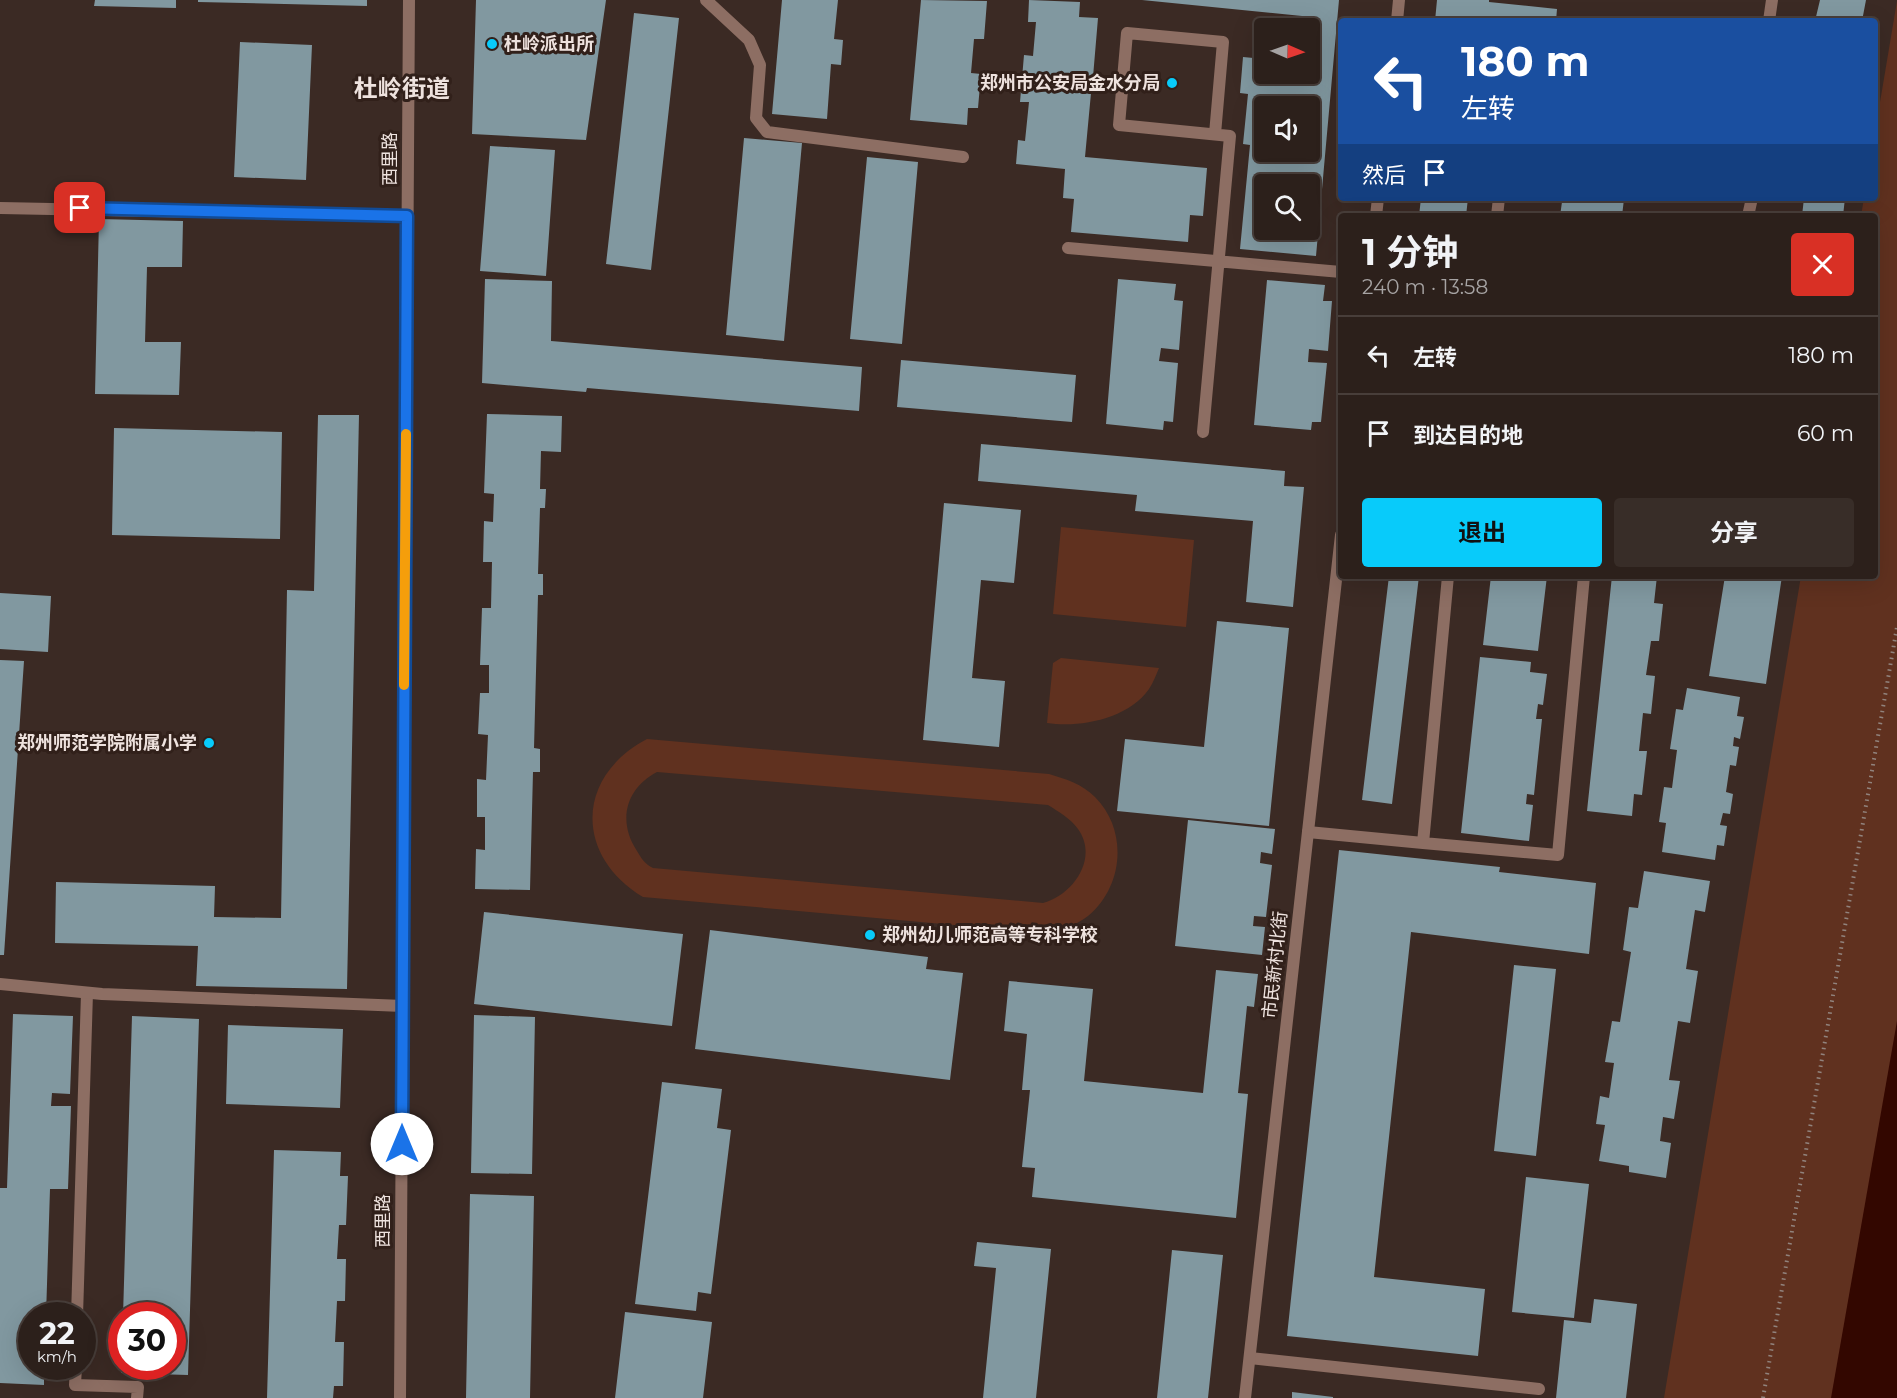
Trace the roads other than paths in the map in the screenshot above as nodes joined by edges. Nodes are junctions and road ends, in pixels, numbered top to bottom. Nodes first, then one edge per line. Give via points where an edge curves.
1 (409, 0) edge
2 (706, 0) edge
3 (1399, 0) edge
4 (1772, 0) edge
5 (1396, 18) edge
6 (1769, 18) edge
7 (1215, 134) junction
8 (963, 157) dead end
9 (0, 208) edge
10 (407, 216) junction
11 (1068, 248) dead end
12 (1219, 262) junction
13 (1338, 272) edge
14 (1203, 432) dead end
15 (1338, 562) edge
16 (1448, 579) edge
17 (1584, 579) edge
18 (1308, 832) junction
19 (1423, 843) junction
20 (0, 984) edge
21 (87, 993) junction
22 (403, 1006) junction
23 (77, 1302) edge
24 (1250, 1358) junction
25 (75, 1380) edge
26 (1539, 1389) dead end
27 (137, 1398) edge
28 (400, 1398) edge
29 (1245, 1398) edge

1 - 10 street, 西里路
2 - 8 street via 749,40 760,65 756,118 767,132
3 - 5 street
4 - 6 street
7 - 7 street via 1119,125 1127,33 1223,42
7 - 12 street via 1230,136
9 - 10 street
10 - 22 street, 西里路
11 - 12 street
12 - 13 street
12 - 14 street
15 - 18 street, 市民新村北街
16 - 19 street
17 - 19 street via 1558,855
18 - 19 street
18 - 24 street, 市民新村北街
20 - 21 street
21 - 22 street
21 - 23 street
22 - 28 street, 西里路
24 - 26 street
24 - 29 street, 市民新村北街
25 - 27 street via 75,1385 138,1386

